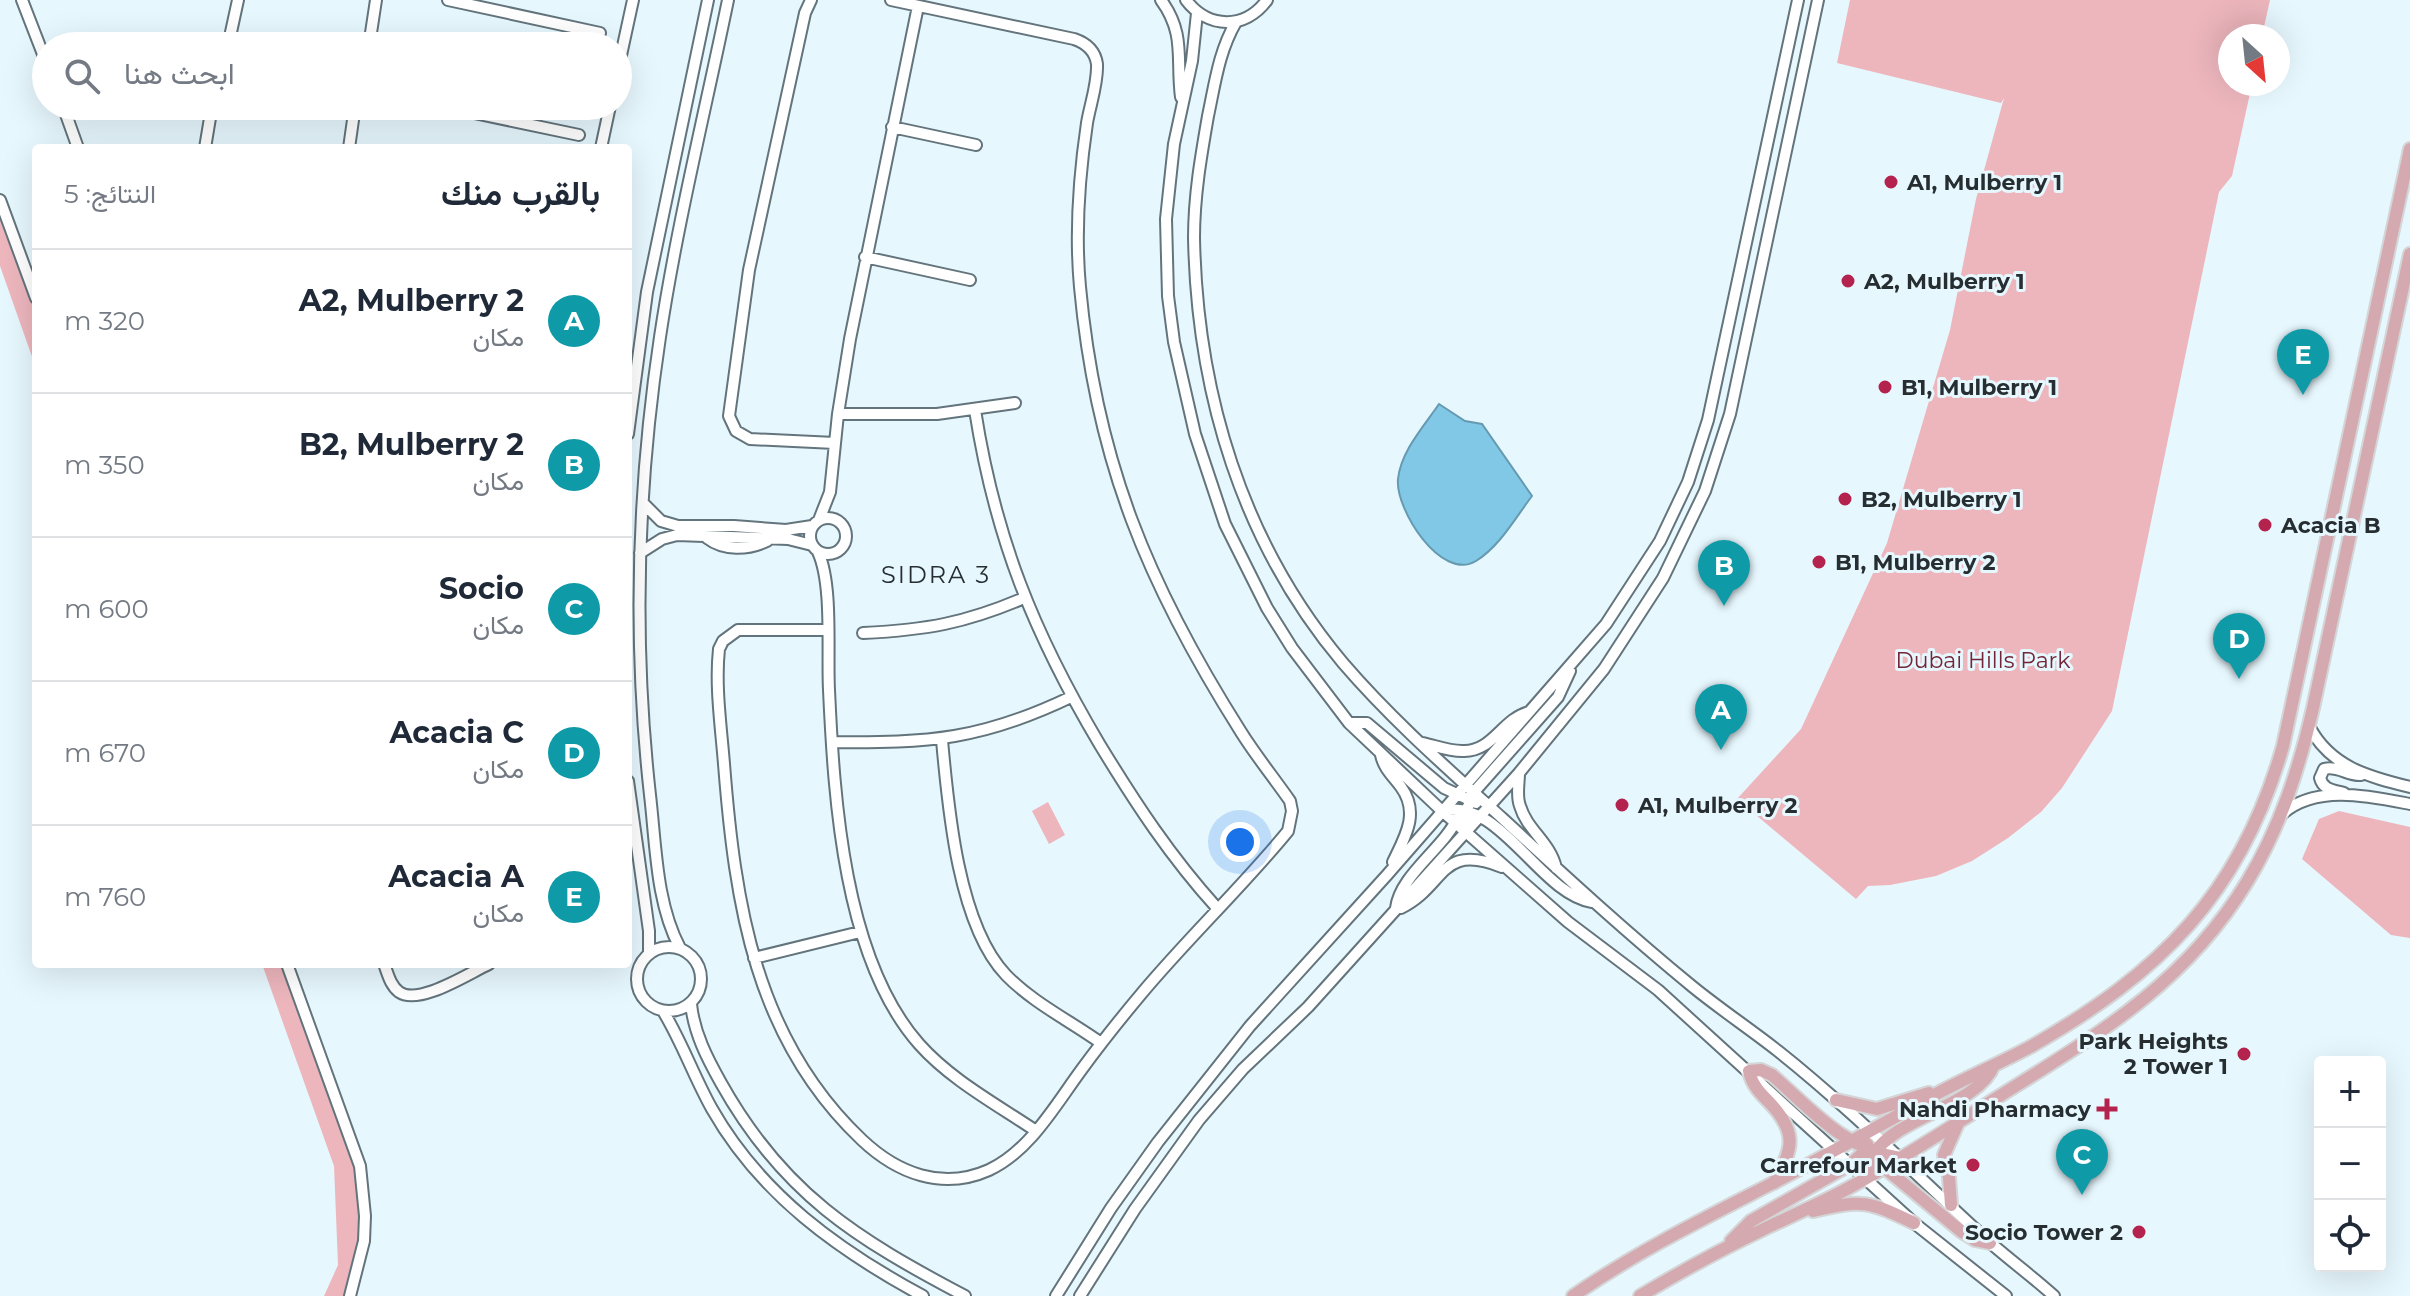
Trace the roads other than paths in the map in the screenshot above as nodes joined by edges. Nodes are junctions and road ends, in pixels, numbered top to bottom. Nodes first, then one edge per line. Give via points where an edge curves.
1 (22, 0) edge
2 (238, 0) edge
3 (376, 0) edge
4 (448, 0) edge
5 (633, 0) edge
6 (708, 0) edge
7 (728, 0) edge
8 (811, 0) edge
9 (891, 0) edge
10 (1161, 0) edge
11 (1186, 0) edge
12 (1267, 0) edge
13 (1798, 0) edge
14 (1818, 0) edge
15 (918, 6) junction
16 (1197, 13) junction
17 (1236, 22) junction
18 (1792, 31) junction
19 (34, 32) edge
20 (231, 32) edge
21 (371, 32) edge
22 (595, 32) edge
23 (626, 32) edge
24 (1811, 35) junction
25 (1183, 107) junction
26 (68, 120) edge
27 (210, 120) edge
28 (353, 120) edge
29 (508, 120) edge
30 (607, 120) edge
31 (892, 127) junction
32 (579, 135) dead end
33 (77, 144) edge
34 (206, 144) edge
35 (350, 144) edge
36 (602, 144) edge
37 (976, 145) dead end
38 (2410, 149) edge
39 (0, 200) edge
40 (2410, 254) edge
41 (865, 257) junction
42 (970, 280) dead end
43 (32, 287) edge
44 (1015, 403) dead end
45 (632, 404) edge
46 (975, 410) junction
47 (838, 414) junction
48 (835, 443) junction
49 (830, 492) junction
50 (643, 503) junction
51 (839, 522) junction
52 (816, 523) junction
53 (815, 548) junction
54 (837, 552) junction
55 (640, 553) junction
56 (827, 581) junction
57 (1024, 598) junction
58 (827, 630) junction
59 (863, 633) dead end
60 (1572, 665) junction
61 (1071, 697) junction
62 (1531, 712) junction
63 (1349, 723) junction
64 (2309, 726) junction
65 (942, 740) junction
66 (832, 742) junction
67 (1421, 742) junction
68 (1381, 753) junction
69 (1519, 773) junction
70 (2363, 775) junction
71 (2410, 787) edge
72 (2359, 797) junction
73 (1465, 799) junction
74 (2410, 804) edge
75 (1489, 806) junction
76 (632, 810) edge
77 (1442, 811) junction
78 (2282, 814) junction
79 (1481, 815) junction
80 (1455, 823) junction
81 (1466, 832) junction
82 (1556, 868) junction
83 (1509, 870) junction
84 (1387, 875) junction
85 (1594, 902) junction
86 (1217, 908) junction
87 (1396, 910) junction
88 (860, 932) junction
89 (680, 948) junction
90 (649, 954) junction
91 (754, 958) junction
92 (288, 968) edge
93 (386, 968) edge
94 (481, 968) edge
95 (691, 1004) junction
96 (663, 1011) junction
97 (1101, 1043) junction
98 (1994, 1065) junction
99 (1749, 1071) junction
100 (1940, 1092) junction
101 (1836, 1100) junction
102 (1959, 1121) junction
103 (1036, 1131) junction
104 (1871, 1132) junction
105 (1850, 1142) junction
106 (1835, 1150) junction
107 (1871, 1151) junction
108 (1900, 1158) junction
109 (1851, 1164) junction
110 (1884, 1167) junction
111 (1866, 1178) junction
112 (1774, 1183) junction
113 (1951, 1205) junction
114 (1794, 1216) junction
115 (1914, 1223) junction
116 (1990, 1243) junction
117 (1727, 1247) junction
118 (350, 1296) edge
119 (923, 1296) edge
120 (965, 1296) edge
121 (1056, 1296) edge
122 (1080, 1296) edge
123 (1573, 1296) edge
124 (1640, 1296) edge
125 (2006, 1296) edge
126 (2054, 1296) edge

1 - 19 street
2 - 20 street
3 - 21 street
4 - 22 street
5 - 23 street
6 - 45 street via 647,292
7 - 50 street via 660,337
8 - 48 street via 749,270 729,416 736,431 750,439
9 - 15 street
10 - 25 street via 1180,41
11 - 16 street
12 - 17 street
13 - 18 street
14 - 24 street
15 - 31 street
15 - 86 street via 1074,39 1094,54 1081,173 1079,277 1107,448 1132,525 1165,600 1292,811 1288,831
16 - 17 street via 1215,22
16 - 25 street
17 - 67 street via 1219,62 1194,223 1198,317 1217,421 1251,514 1293,594 1343,663
18 - 24 street
18 - 60 street via 1699,451 1644,570
24 - 69 street via 1732,403 1705,491 1663,578 1624,640
25 - 63 street via 1169,182 1165,258 1174,342 1195,434 1225,524 1267,608
26 - 33 street
27 - 34 street
28 - 35 street
29 - 32 street
30 - 36 street
31 - 37 street
31 - 41 street
38 - 98 main road via 2283,746 2264,801 2219,887 2176,941 2112,995
39 - 43 street
40 - 64 main road
41 - 42 street
41 - 47 street
44 - 46 street
46 - 47 street
46 - 57 street via 993,508
47 - 48 street
48 - 49 street
49 - 51 street
49 - 52 street
50 - 52 street via 661,521 678,526 786,530
50 - 55 street
51 - 52 street via 829,518
51 - 54 street via 846,541
52 - 53 street via 809,536
53 - 54 street via 824,554
53 - 55 street via 796,540 669,536
53 - 56 street
54 - 56 street
55 - 89 street via 648,775 665,909
56 - 58 street
57 - 59 street via 955,623
57 - 61 street
58 - 66 street
58 - 91 street via 738,630 719,649 725,781
60 - 62 street
60 - 73 street via 1558,697
61 - 65 street via 1008,725
61 - 86 street via 1143,816
62 - 67 street via 1512,719 1486,746 1472,751
62 - 73 street
63 - 68 street
63 - 73 street via 1367,723
64 - 70 street via 2325,751
64 - 78 main road
65 - 66 street
65 - 97 street via 961,875 988,953 1024,991
66 - 88 street
67 - 73 street
68 - 77 street
68 - 84 street via 1411,814
69 - 75 street
69 - 82 street via 1520,807 1549,848
70 - 71 street
70 - 72 street via 2329,768 2320,778 2325,787
72 - 74 street
72 - 78 street via 2310,797
73 - 75 street
73 - 77 street
73 - 79 street
73 - 80 street
73 - 81 street
75 - 79 street
75 - 82 street
76 - 90 street
77 - 80 street
77 - 84 street
78 - 102 main road via 2247,882 2177,972 2127,1014
79 - 81 street
79 - 85 street via 1573,895
80 - 81 street
80 - 87 street via 1400,892
81 - 83 street
81 - 87 street
82 - 85 street
83 - 87 street via 1476,858 1457,861
83 - 99 street
84 - 121 street via 1202,1084 1111,1208
85 - 101 street
86 - 97 street
87 - 122 street via 1199,1120
88 - 91 street
88 - 103 street via 883,992 919,1044
89 - 90 street
89 - 95 street via 702,973
90 - 96 street via 639,967 637,985 645,1001
91 - 103 street via 770,1007 798,1063 844,1123 888,1162 927,1178 969,1177 1006,1161
92 - 118 street via 360,1166 365,1229
93 - 94 street via 392,985 412,997
95 - 96 street
95 - 120 street via 699,1038 726,1092 798,1186 862,1238
96 - 119 street via 713,1111 763,1179 821,1234
97 - 103 street
98 - 100 main road
98 - 107 main road via 1981,1085
99 - 105 main road via 1772,1075
99 - 106 street
99 - 112 main road via 1789,1131 1790,1150
100 - 101 main road via 1877,1109
100 - 104 main road
101 - 104 street
102 - 108 main road
102 - 113 main road via 1944,1155
104 - 105 main road
104 - 107 main road
105 - 106 main road
105 - 107 main road
106 - 107 main road
106 - 109 street
106 - 112 main road
107 - 108 main road
107 - 109 main road
107 - 110 main road
107 - 111 main road
108 - 110 main road
108 - 113 street
109 - 111 street
109 - 117 main road via 1751,1221
110 - 111 main road
110 - 116 main road via 1962,1232
111 - 114 main road
111 - 115 street
112 - 123 main road
113 - 116 street
114 - 115 main road via 1857,1202
114 - 117 main road
115 - 125 street
116 - 126 street
117 - 124 main road

